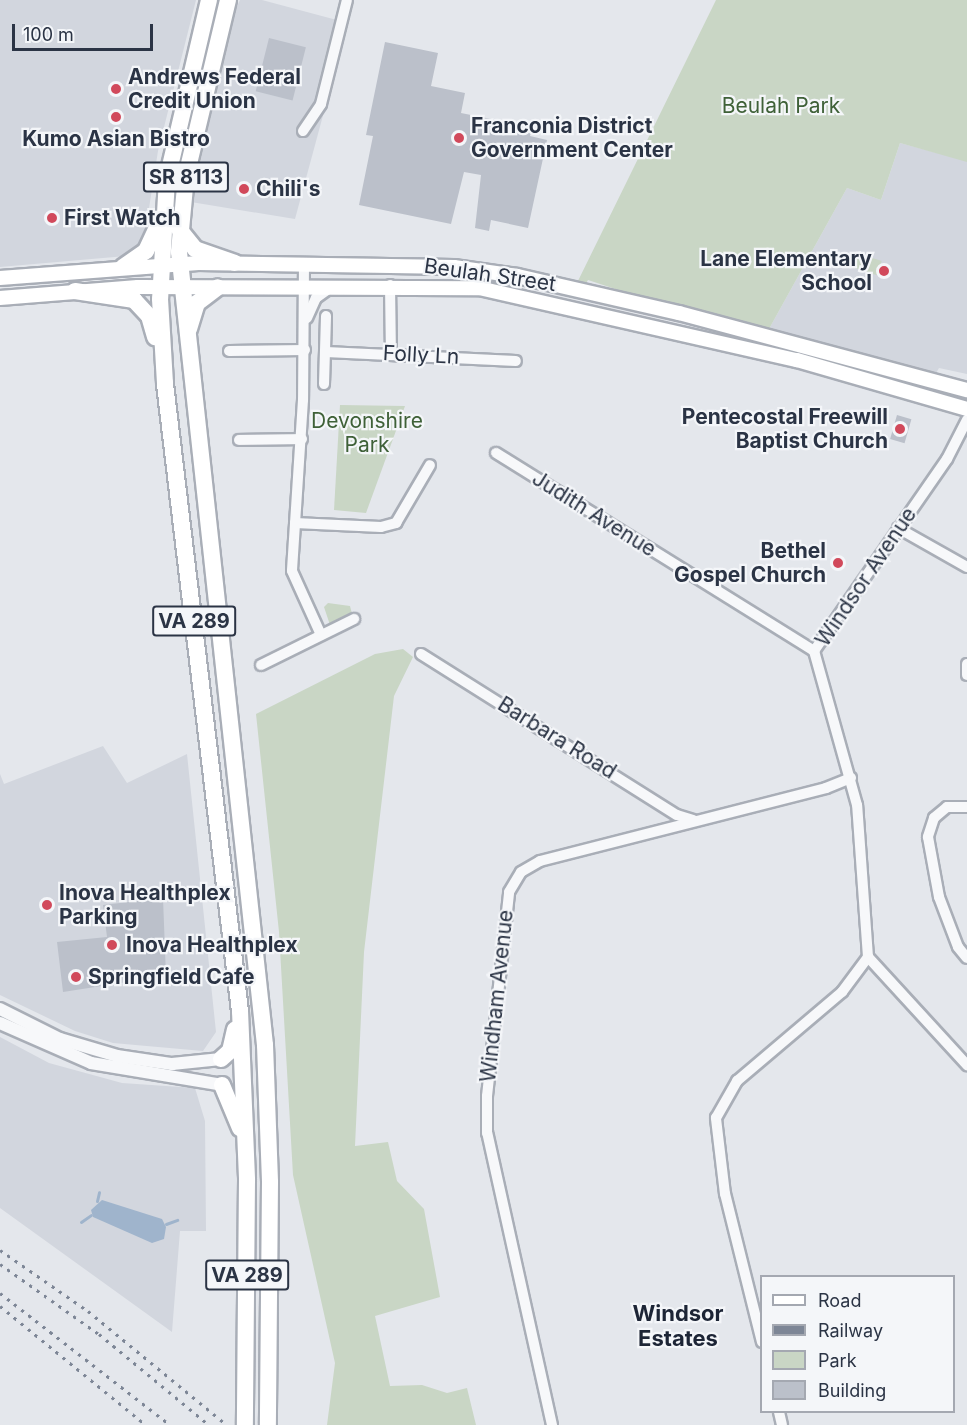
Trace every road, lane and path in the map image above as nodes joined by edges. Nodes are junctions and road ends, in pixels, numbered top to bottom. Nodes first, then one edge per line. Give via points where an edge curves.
1 (209, 0) edge
2 (228, 0) edge
3 (347, 0) edge
4 (303, 131) dead end
5 (163, 209) junction
6 (179, 229) junction
7 (304, 262) junction
8 (235, 263) junction
9 (160, 264) junction
10 (180, 264) junction
11 (123, 267) junction
12 (0, 278) edge
13 (390, 285) junction
14 (304, 286) junction
15 (333, 286) junction
16 (160, 287) junction
17 (182, 287) junction
18 (218, 287) junction
19 (75, 291) junction
20 (0, 298) edge
21 (326, 316) dead end
22 (306, 324) junction
23 (186, 339) junction
24 (305, 350) junction
25 (229, 351) dead end
26 (326, 352) junction
27 (391, 353) junction
28 (516, 361) dead end
29 (165, 384) junction
30 (324, 384) dead end
31 (967, 390) edge
32 (967, 409) edge
33 (967, 420) edge
34 (302, 439) junction
35 (239, 440) dead end
36 (496, 453) dead end
37 (430, 465) dead end
38 (295, 523) junction
39 (898, 528) junction
40 (967, 567) edge
41 (354, 619) dead end
42 (321, 635) junction
43 (814, 651) junction
44 (421, 654) dead end
45 (967, 664) edge
46 (261, 665) dead end
47 (967, 675) edge
48 (851, 778) junction
49 (967, 807) edge
50 (693, 820) junction
51 (868, 957) junction
52 (967, 958) edge
53 (0, 1009) edge
54 (240, 1011) junction
55 (0, 1023) edge
56 (221, 1059) joint
57 (967, 1065) edge
58 (222, 1085) joint
59 (246, 1149) junction
60 (760, 1334) edge
61 (268, 1424) edge
62 (244, 1425) edge
63 (552, 1425) edge

1 - 5 main road, SR 8113
2 - 6 main road, SR 8113 via 194,139
3 - 4 street via 321,104
5 - 9 main road, SR 8113
5 - 11 main road via 149,247
6 - 8 main road via 202,253
6 - 10 main road, SR 8113
7 - 8 main road, Beulah Street
7 - 14 street
7 - 31 main road, Beulah Street via 436,265 516,276 872,361
8 - 10 main road, Beulah Street
9 - 10 main road, Beulah Street
9 - 11 main road, Beulah Street
9 - 16 main road, SR 8113
10 - 17 main road, SR 8113
11 - 12 main road, Beulah Street
13 - 15 main road, Beulah Street
13 - 27 street
13 - 32 main road, Beulah Street via 461,286 536,297 797,360
14 - 15 main road, Beulah Street
14 - 18 main road, Beulah Street
14 - 22 street
15 - 22 street via 313,302
16 - 17 main road, Beulah Street
16 - 19 main road, Beulah Street
16 - 29 main road, VA 289
17 - 18 main road, Beulah Street
17 - 23 main road, VA 289
18 - 23 main road via 197,303
19 - 20 main road, Beulah Street
19 - 29 main road via 129,298 142,306 152,325
21 - 26 street
22 - 24 street
23 - 61 main road, VA 289 via 265,1045 270,1182
24 - 25 street
24 - 34 street
26 - 27 street, Folly Ln
26 - 30 street
27 - 28 street, Folly Ln
29 - 54 main road, VA 289
33 - 39 street, Windsor Avenue via 947,459
34 - 35 street
34 - 38 street
36 - 43 street, Judith Avenue
37 - 38 street via 396,524 381,527
38 - 42 street via 292,571
39 - 40 street
39 - 43 street, Windsor Avenue
41 - 42 street
42 - 46 street
43 - 48 street, Windsor Avenue
44 - 50 street, Barbara Road via 677,815
45 - 47 street
48 - 50 street, Windham Avenue via 826,788
48 - 51 street, Windsor Avenue via 863,854
49 - 52 street via 947,807 934,818 928,837 939,897 958,947
50 - 63 street, Windham Avenue via 540,861 516,878 506,906 487,1133
51 - 57 street
51 - 60 street via 842,992 737,1081 716,1118 725,1194
53 - 56 street via 60,1039 117,1056 172,1064
54 - 56 main road via 230,1051
54 - 59 main road, VA 289
55 - 58 street via 91,1063
58 - 59 main road
59 - 62 main road, VA 289

